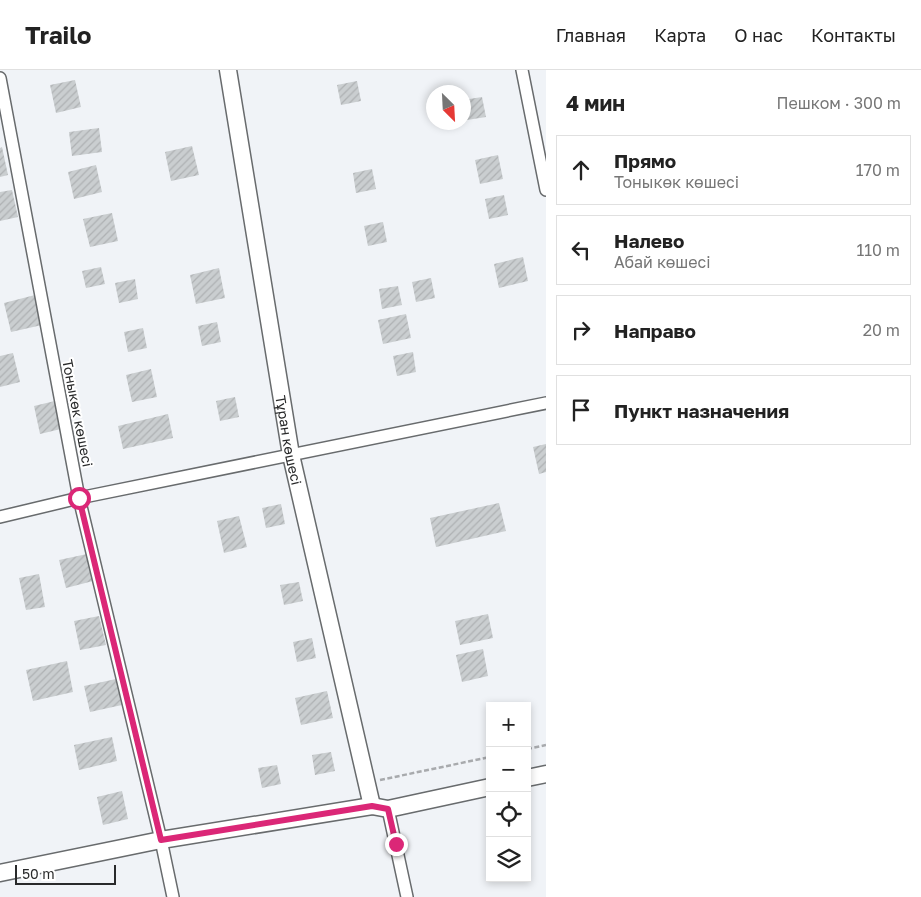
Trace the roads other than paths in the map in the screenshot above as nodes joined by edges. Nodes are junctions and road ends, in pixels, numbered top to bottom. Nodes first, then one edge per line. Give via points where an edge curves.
1 (228, 70) edge
2 (522, 70) edge
3 (0, 78) edge
4 (546, 190) edge
5 (546, 403) edge
6 (291, 455) junction
7 (79, 498) junction
8 (0, 516) edge
9 (546, 774) edge
10 (531, 777) edge
11 (486, 787) edge
12 (380, 808) junction
13 (161, 840) junction
14 (0, 873) edge
15 (173, 897) edge
16 (406, 897) edge

1 - 6 street, Тұран көшесі
2 - 4 street
3 - 7 street, Тоныкөк көшесі
5 - 6 street
6 - 7 street
6 - 12 street, Тұран көшесі via 366,782
7 - 8 street
7 - 13 street, Тоныкөк көшесі
9 - 10 street
11 - 12 street
12 - 13 street
12 - 16 street
13 - 14 street
13 - 15 street, Тоныкөк көшесі

